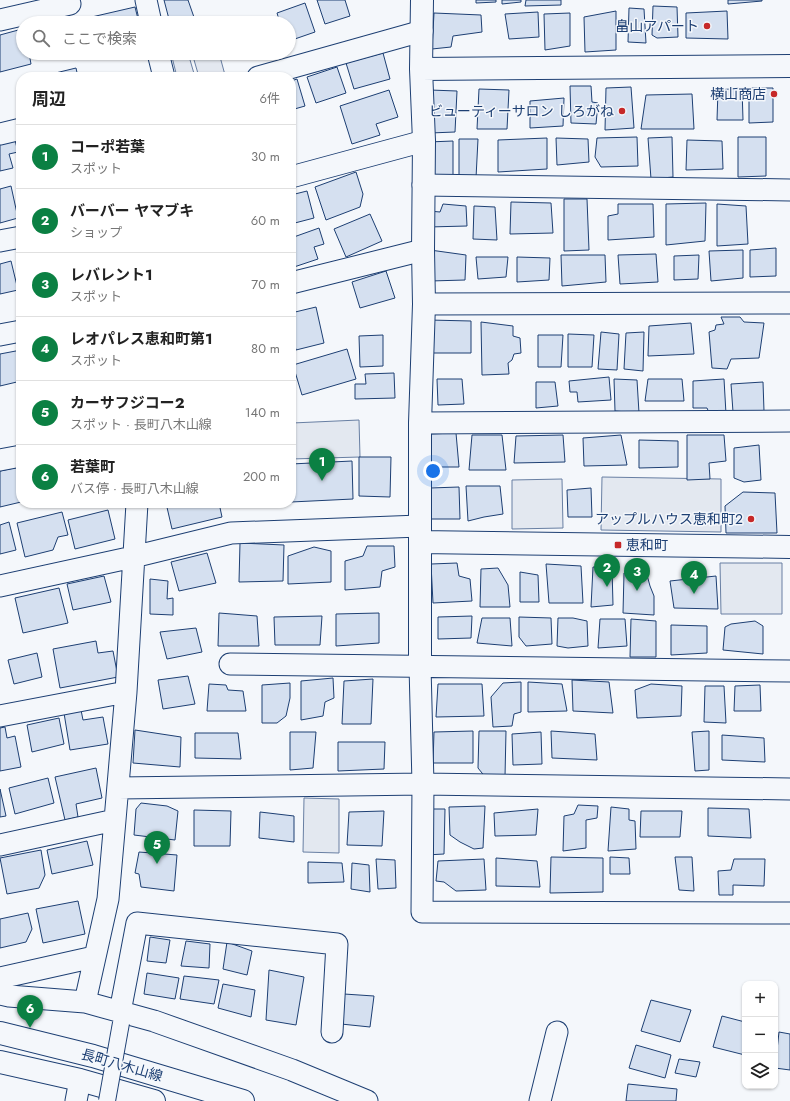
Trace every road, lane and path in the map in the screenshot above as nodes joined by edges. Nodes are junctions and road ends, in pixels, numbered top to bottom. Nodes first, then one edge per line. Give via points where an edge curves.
1 (146, 0) edge
2 (422, 0) edge
3 (75, 1) edge
4 (149, 16) edge
5 (0, 20) edge
6 (422, 30) junction
7 (160, 60) edge
8 (790, 66) edge
9 (421, 69) junction
10 (163, 72) edge
11 (275, 72) edge
12 (16, 130) edge
13 (0, 134) edge
14 (424, 141) junction
15 (296, 176) edge
16 (423, 185) junction
17 (790, 190) edge
18 (16, 238) edge
19 (0, 241) edge
20 (423, 250) junction
21 (296, 283) edge
22 (424, 304) junction
23 (790, 304) edge
24 (16, 332) edge
25 (0, 335) edge
26 (790, 421) edge
27 (420, 423) junction
28 (16, 457) edge
29 (0, 460) edge
30 (137, 508) edge
31 (420, 534) junction
32 (790, 547) edge
33 (133, 557) junction
34 (0, 586) edge
35 (230, 664) dead end
36 (420, 666) junction
37 (790, 671) edge
38 (126, 692) junction
39 (0, 716) edge
40 (423, 784) junction
41 (118, 788) junction
42 (790, 789) edge
43 (116, 820) junction
44 (0, 845) edge
45 (790, 913) edge
46 (94, 957) junction
47 (0, 978) edge
48 (0, 994) edge
49 (85, 1002) junction
50 (120, 1017) junction
51 (332, 1032) dead end
52 (557, 1032) dead end
53 (0, 1033) edge
54 (0, 1062) edge
55 (80, 1080) junction
56 (76, 1101) edge
57 (107, 1101) edge
58 (154, 1101) edge
59 (243, 1101) edge
60 (367, 1101) edge
61 (540, 1101) edge

1 - 4 street
2 - 6 street
3 - 5 street
6 - 9 street
6 - 11 street
7 - 10 street
8 - 9 street
9 - 14 street
12 - 13 street
14 - 15 street
14 - 16 street
16 - 17 street
16 - 20 street
18 - 19 street
20 - 21 street
20 - 22 street
22 - 23 street
22 - 27 street
24 - 25 street
26 - 27 street
27 - 31 street
28 - 29 street
30 - 33 street
31 - 32 street
31 - 33 street via 231,533
31 - 36 street
33 - 34 street
33 - 38 street
35 - 36 street
36 - 37 street
36 - 40 street
38 - 39 street
38 - 41 street
40 - 41 street
40 - 42 street
40 - 45 street via 422,912
41 - 43 street
43 - 44 street
43 - 46 street via 108,899
46 - 47 street
46 - 49 street
48 - 49 street
49 - 50 street
50 - 51 street via 137,923 337,944
50 - 57 street, bridge
50 - 60 street via 154,1021 292,1070
52 - 61 street
53 - 59 street, 長町八木山線 via 93,1056
54 - 55 street
55 - 56 street
55 - 58 street

